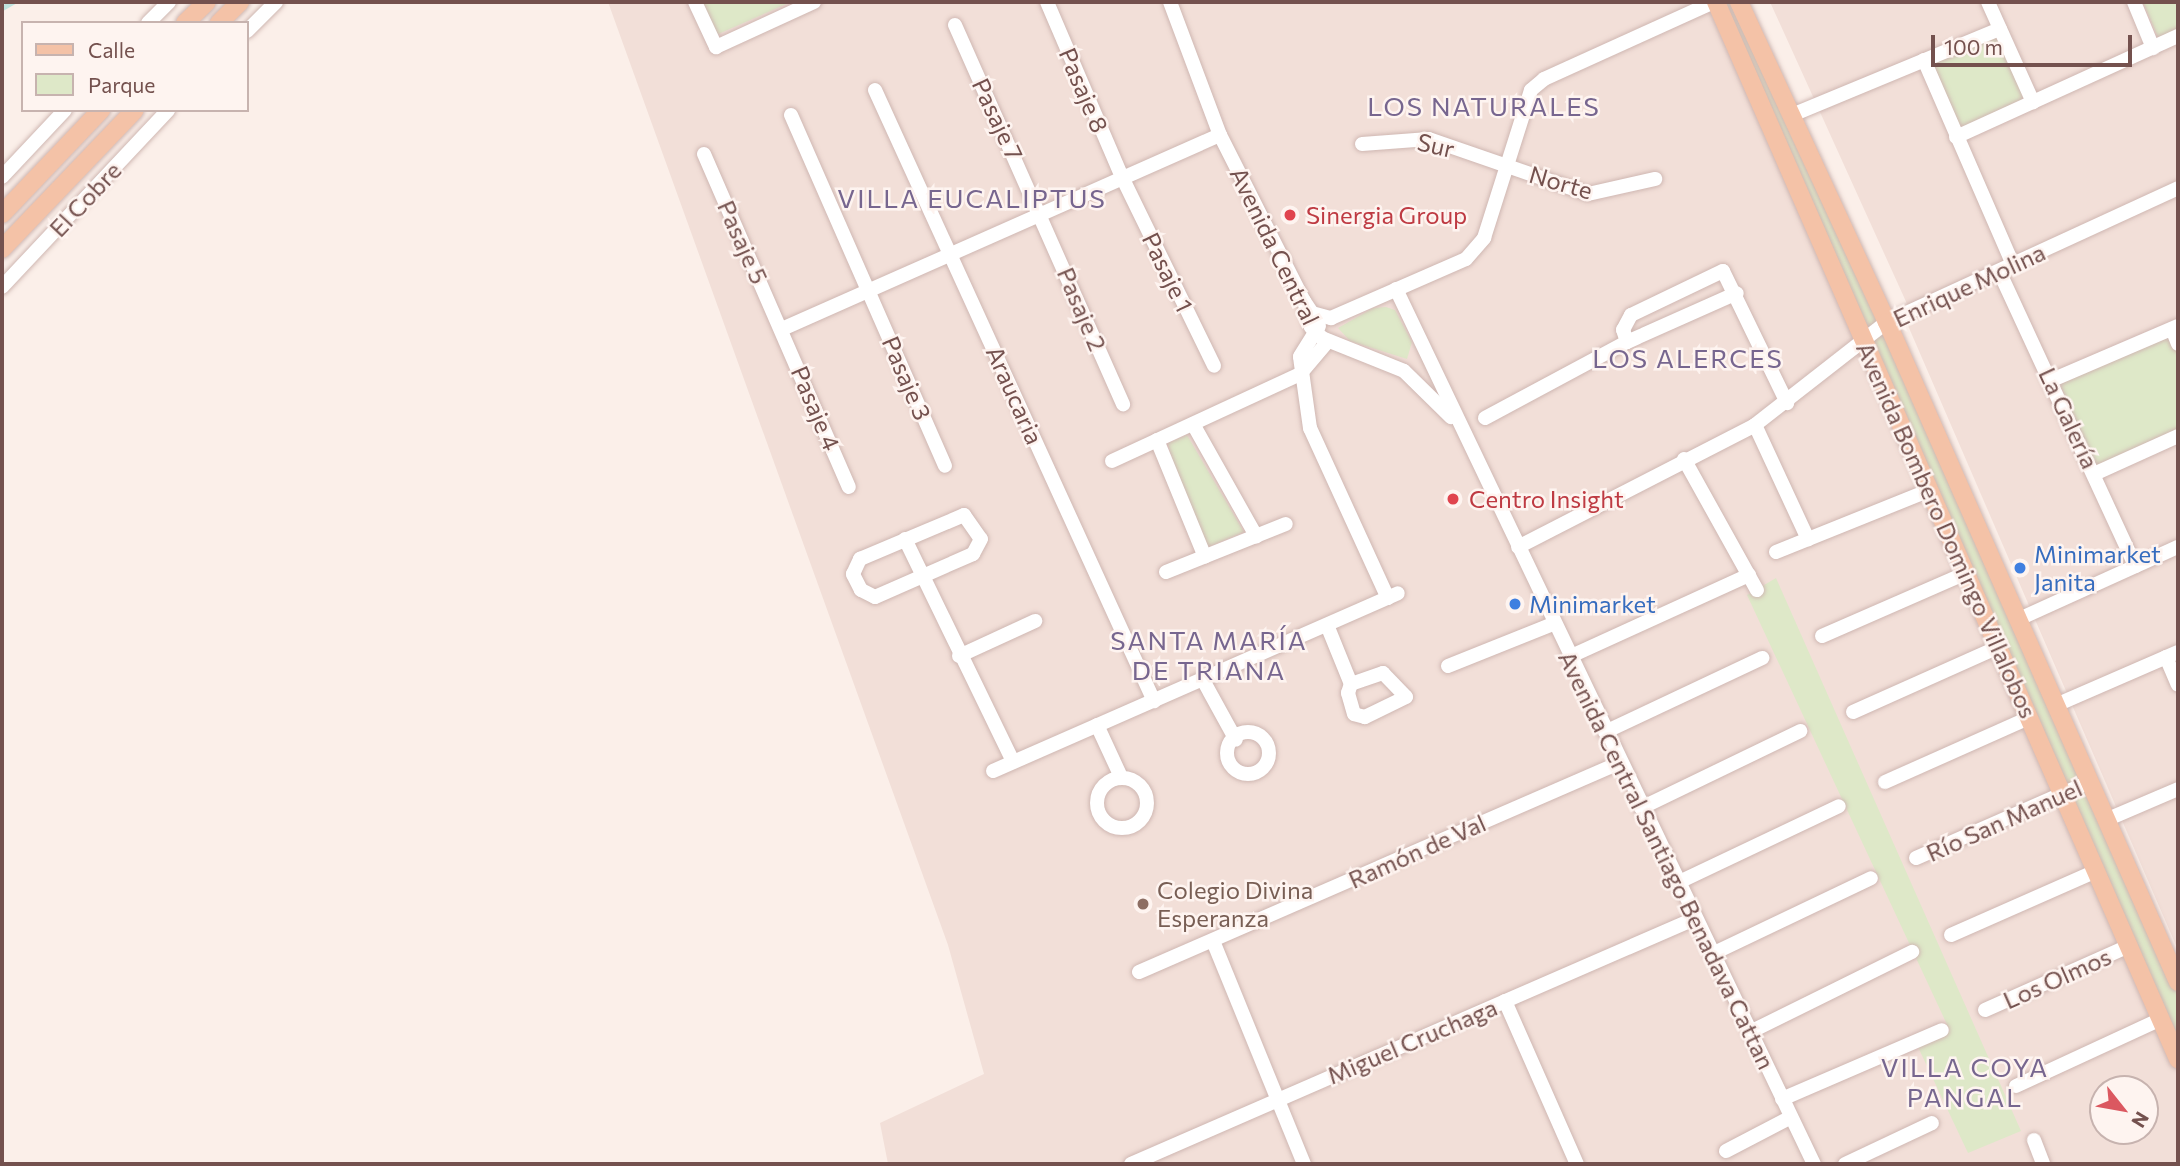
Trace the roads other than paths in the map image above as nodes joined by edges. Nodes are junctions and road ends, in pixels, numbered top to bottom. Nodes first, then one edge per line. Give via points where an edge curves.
1 (169, 2) edge
2 (207, 2) edge
3 (240, 2) edge
4 (276, 2) edge
5 (695, 2) edge
6 (814, 2) edge
7 (1047, 2) edge
8 (1170, 2) edge
9 (1715, 2) edge
10 (1739, 2) edge
11 (1988, 2) edge
12 (2134, 2) edge
13 (222, 19) edge
14 (150, 21) edge
15 (187, 21) edge
16 (955, 25) dead end
17 (2000, 29) junction
18 (248, 30) edge
19 (2178, 36) edge
20 (2153, 48) junction
21 (1924, 60) junction
22 (874, 90) dead end
23 (2033, 102) junction
24 (63, 112) edge
25 (99, 112) edge
26 (133, 112) edge
27 (166, 112) edge
28 (791, 115) dead end
29 (1792, 115) junction
30 (1220, 135) junction
31 (1956, 137) junction
32 (1362, 144) dead end
33 (704, 154) dead end
34 (1508, 166) junction
35 (2, 177) edge
36 (1122, 177) junction
37 (1655, 178) dead end
38 (2178, 188) edge
39 (1041, 214) junction
40 (2, 215) edge
41 (2, 249) edge
42 (951, 254) junction
43 (2013, 265) junction
44 (1999, 271) junction
45 (2, 287) edge
46 (1396, 289) junction
47 (869, 290) junction
48 (1737, 293) junction
49 (1304, 301) junction
50 (1331, 318) junction
51 (1887, 321) junction
52 (2175, 328) edge
53 (782, 329) junction
54 (1313, 330) junction
55 (1863, 338) junction
56 (1328, 341) junction
57 (1627, 342) junction
58 (2178, 344) edge
59 (1427, 354) junction
60 (1214, 366) dead end
61 (1404, 371) junction
62 (1300, 374) junction
63 (2052, 380) junction
64 (1787, 402) junction
65 (1123, 405) dead end
66 (1485, 418) dead end
67 (1194, 424) junction
68 (1456, 424) junction
69 (1755, 425) junction
70 (2178, 436) edge
71 (1157, 440) junction
72 (1684, 459) junction
73 (1112, 461) dead end
74 (945, 466) dead end
75 (2094, 474) junction
76 (849, 487) dead end
77 (1930, 491) junction
78 (1286, 524) dead end
79 (1256, 536) junction
80 (905, 539) junction
81 (1808, 539) junction
82 (1518, 547) junction
83 (2178, 547) edge
84 (1776, 552) dead end
85 (1205, 556) junction
86 (2136, 566) junction
87 (1166, 572) dead end
88 (1966, 573) junction
89 (1749, 575) junction
90 (924, 576) junction
91 (1757, 590) dead end
92 (2019, 619) junction
93 (1034, 621) dead end
94 (1553, 624) junction
95 (1328, 625) junction
96 (1822, 636) dead end
97 (1998, 647) junction
98 (2172, 654) edge
99 (959, 656) junction
100 (1569, 657) junction
101 (1762, 658) dead end
102 (1448, 666) dead end
103 (1203, 680) junction
104 (1351, 684) dead end
105 (2178, 685) edge
106 (1154, 701) junction
107 (2056, 705) junction
108 (1853, 712) dead end
109 (2029, 718) junction
110 (1097, 725) junction
111 (1800, 731) dead end
112 (1605, 732) junction
113 (1236, 740) dead end
114 (1013, 761) junction
115 (1619, 762) junction
116 (993, 771) dead end
117 (1121, 778) dead end
118 (2091, 781) junction
119 (1885, 782) dead end
120 (2178, 789) edge
121 (2063, 793) junction
122 (1839, 806) dead end
123 (1641, 808) junction
124 (2108, 819) junction
125 (1916, 858) dead end
126 (2096, 871) junction
127 (1871, 878) dead end
128 (1677, 883) junction
129 (1695, 919) junction
130 (1951, 935) dead end
131 (1213, 940) junction
132 (2129, 946) junction
133 (1912, 952) dead end
134 (1712, 954) junction
135 (1139, 972) dead end
136 (2178, 982) edge
137 (1505, 1001) junction
138 (1985, 1010) dead end
139 (2161, 1019) junction
140 (1942, 1030) dead end
141 (1750, 1032) junction
142 (2178, 1059) edge
143 (2016, 1086) dead end
144 (1279, 1098) junction
145 (1782, 1099) junction
146 (1791, 1118) junction
147 (1932, 1123) dead end
148 (2034, 1140) dead end
149 (1726, 1151) dead end
150 (1131, 1164) edge
151 (1304, 1164) edge
152 (1577, 1164) edge
153 (1814, 1164) edge
154 (1844, 1164) edge
155 (2043, 1164) edge

1 - 14 street
2 - 15 main road
3 - 13 main road
4 - 18 street
5 - 6 street via 716,47
7 - 36 street, Pasaje 8
8 - 30 street, Avenida Central
9 - 34 street via 1544,79 1523,107
9 - 55 main road, Avenida Bombero Domingo Villalobos
10 - 29 main road, Avenida Bombero Domingo Villalobos
11 - 17 street
12 - 20 street
16 - 39 street, Pasaje 7
17 - 21 street
17 - 23 street
19 - 20 street
20 - 23 street
21 - 29 street
21 - 31 street
22 - 42 street, Araucaria
23 - 31 street
24 - 35 street
25 - 40 main road
26 - 41 main road
27 - 45 street, El Cobre
28 - 47 street, Pasaje 3
29 - 51 main road, Avenida Bombero Domingo Villalobos
30 - 36 street
30 - 49 street, Avenida Central
31 - 43 street
32 - 34 street, Sur via 1429,139
33 - 53 street, Pasaje 5
34 - 37 street, Norte via 1588,194
34 - 46 street via 1475,250 1466,259
36 - 39 street
36 - 60 street, Pasaje 1
38 - 43 street, Enrique Molina
39 - 42 street
39 - 65 street, Pasaje 2
42 - 47 street
42 - 106 street, Araucaria
43 - 44 street, Enrique Molina
44 - 51 street, Enrique Molina
44 - 63 street, La Galería
46 - 50 street
46 - 59 street, Avenida Central Santiago Benadava Cattan
47 - 53 street
47 - 74 street, Pasaje 3
48 - 57 street
48 - 57 street via 1730,278 1714,273 1631,316 1623,330
48 - 64 street
49 - 50 street via 1312,313
49 - 54 street, Avenida Central
50 - 54 street
51 - 55 street, Enrique Molina
51 - 92 main road, Avenida Bombero Domingo Villalobos
52 - 58 street
52 - 63 street
53 - 76 street, Pasaje 4
54 - 56 street, Avenida Central
54 - 62 street via 1304,344
55 - 64 street, Enrique Molina
55 - 77 main road, Avenida Bombero Domingo Villalobos
56 - 61 street, Avenida Central
56 - 62 street
57 - 66 street
59 - 61 street
59 - 68 street, Avenida Central Santiago Benadava Cattan
61 - 68 street, Avenida Central
62 - 67 street
62 - 95 street via 1310,428 1393,595
63 - 75 street, La Galería
64 - 69 street, Enrique Molina
67 - 71 street
67 - 79 street
68 - 82 street, Avenida Central Santiago Benadava Cattan
69 - 72 street, Enrique Molina
69 - 81 street
70 - 75 street
71 - 73 street
71 - 85 street
72 - 82 street, Enrique Molina
72 - 89 street
75 - 86 street, La Galería
77 - 81 street
77 - 88 main road, Avenida Bombero Domingo Villalobos
78 - 79 street
79 - 85 street
80 - 90 street
80 - 90 street via 854,566 861,590 875,597
80 - 90 street via 964,514 976,530 981,540 973,554
81 - 84 street
82 - 94 street, Avenida Central Santiago Benadava Cattan
83 - 86 street
85 - 87 street
86 - 92 street
88 - 96 street
88 - 97 main road, Avenida Bombero Domingo Villalobos
89 - 91 street
89 - 100 street
90 - 99 street
92 - 107 main road, Avenida Bombero Domingo Villalobos
93 - 99 street
94 - 100 street, Avenida Central Santiago Benadava Cattan
94 - 102 street
95 - 103 street
95 - 104 street
97 - 108 street
97 - 109 main road, Avenida Bombero Domingo Villalobos
98 - 105 street
98 - 107 street
99 - 114 street
100 - 112 street, Avenida Central Santiago Benadava Cattan
101 - 112 street
103 - 106 street
103 - 113 street
106 - 110 street
107 - 118 main road, Avenida Bombero Domingo Villalobos
109 - 119 street
109 - 121 main road, Avenida Bombero Domingo Villalobos
110 - 114 street
110 - 117 street
111 - 123 street
112 - 115 street, Avenida Central Santiago Benadava Cattan
114 - 116 street
115 - 123 street, Avenida Central Santiago Benadava Cattan
115 - 131 street, Ramón de Val
118 - 121 street, Río San Manuel
118 - 124 main road, Avenida Bombero Domingo Villalobos
120 - 124 street
121 - 125 street, Río San Manuel
121 - 126 main road, Avenida Bombero Domingo Villalobos
122 - 128 street
123 - 128 street, Avenida Central Santiago Benadava Cattan
124 - 136 main road, Avenida Bombero Domingo Villalobos
126 - 130 street
126 - 132 main road, Avenida Bombero Domingo Villalobos
127 - 134 street
128 - 129 street, Avenida Central Santiago Benadava Cattan
129 - 134 street, Avenida Central Santiago Benadava Cattan
129 - 137 street, Miguel Cruchaga
131 - 135 street, Ramón de Val
131 - 144 street
132 - 138 street, Los Olmos
132 - 139 main road, Avenida Bombero Domingo Villalobos
133 - 141 street
134 - 141 street, Avenida Central Santiago Benadava Cattan
137 - 144 street, Miguel Cruchaga
137 - 152 street
139 - 142 main road, Avenida Bombero Domingo Villalobos
139 - 143 street
140 - 145 street
141 - 145 street, Avenida Central Santiago Benadava Cattan
144 - 150 street, Miguel Cruchaga
144 - 151 street
145 - 146 street, Avenida Central Santiago Benadava Cattan
146 - 149 street
146 - 153 street, Avenida Central Santiago Benadava Cattan
147 - 154 street
148 - 155 street

